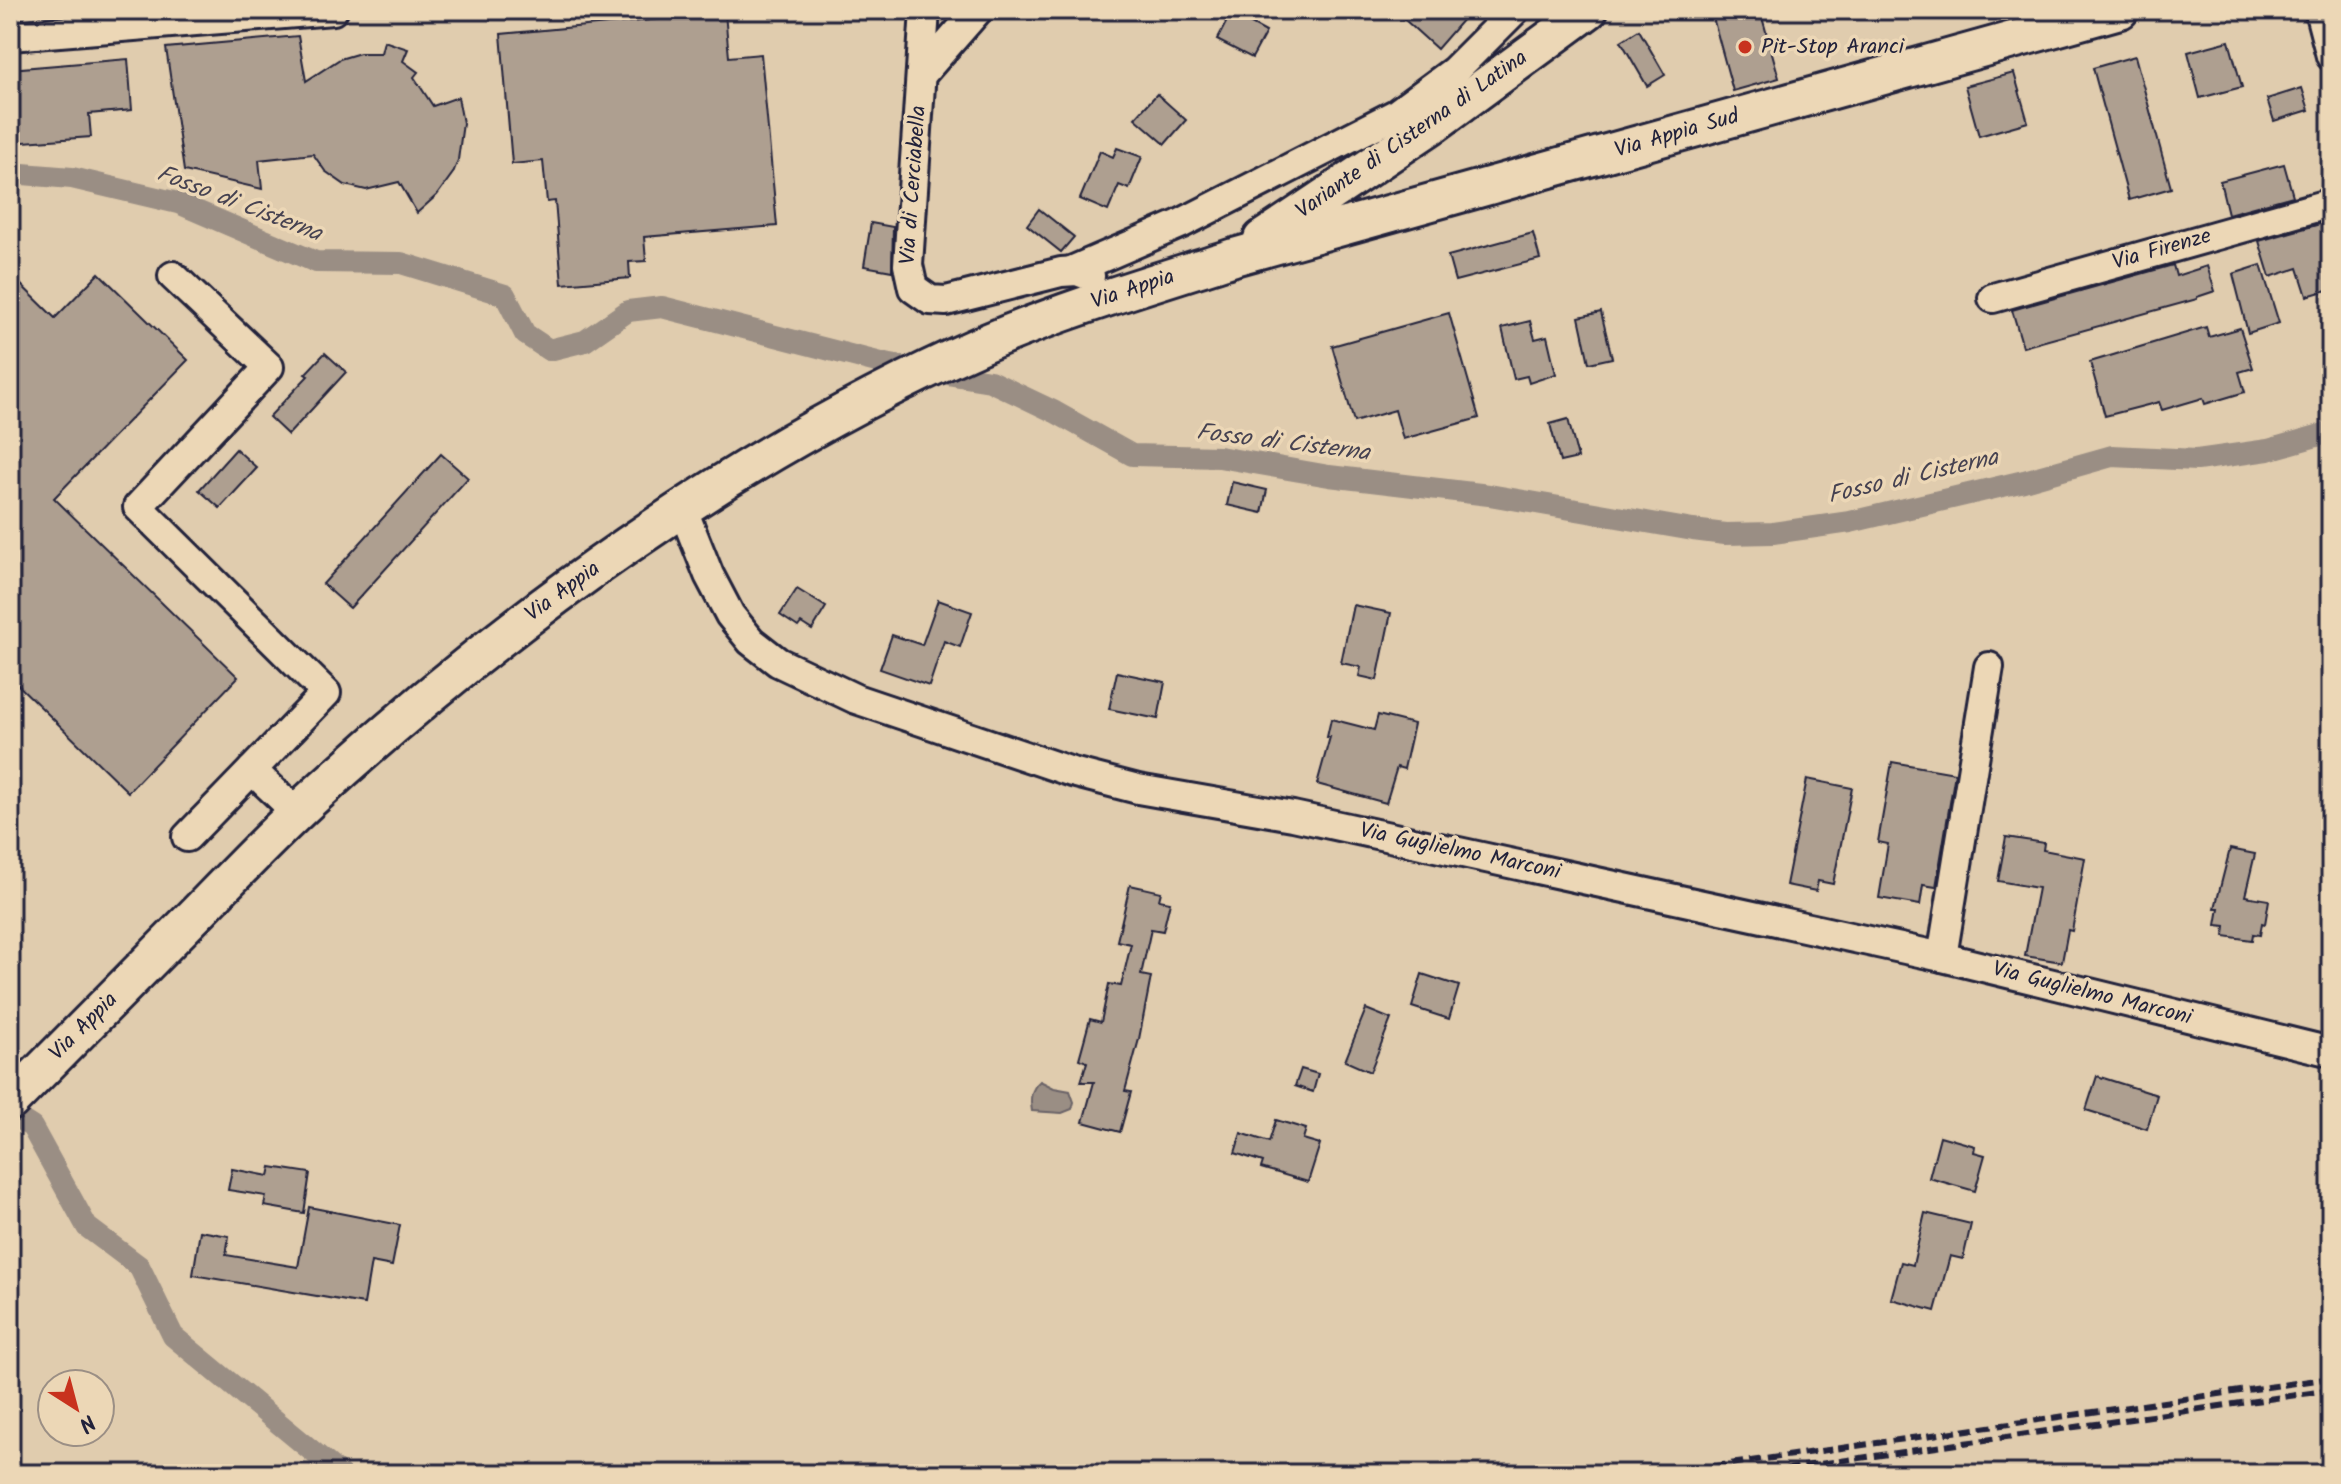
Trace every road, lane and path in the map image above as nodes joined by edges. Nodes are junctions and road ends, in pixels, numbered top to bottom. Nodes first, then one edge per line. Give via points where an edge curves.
1 (333, 10) edge
2 (925, 10) edge
3 (978, 10) edge
4 (1515, 10) edge
5 (2120, 10) edge
6 (2319, 10) edge
7 (1585, 13) edge
8 (10, 36) edge
9 (2331, 56) edge
10 (921, 75) junction
11 (2331, 203) edge
12 (1234, 257) junction
13 (1071, 271) junction
14 (173, 276) dead end
15 (1110, 296) junction
16 (1993, 298) dead end
17 (683, 510) junction
18 (1989, 667) dead end
19 (252, 770) junction
20 (297, 813) junction
21 (187, 837) dead end
22 (1942, 957) junction
23 (2331, 1052) edge
24 (10, 1102) edge

1 - 8 street
2 - 10 street, Via di Cerciabella
3 - 10 street
4 - 13 street via 1440,83 1389,118 1180,224
5 - 12 main road, Via Appia Sud
6 - 9 street
7 - 12 main road, Variante di Cisterna di Latina via 1445,116
10 - 13 street, Via di Cerciabella via 908,265 913,288 930,300 946,301
11 - 16 street, Via Firenze
12 - 15 main road, Via Appia
13 - 15 street via 1089,276
14 - 19 street via 269,367 138,507 326,693
15 - 17 main road, Via Appia via 1007,334 909,380 786,445
17 - 20 main road, Via Appia via 512,629
17 - 22 street, Via Guglielmo Marconi via 720,598 751,641 801,674 891,712 1114,784 1308,819
18 - 22 street
19 - 20 street
19 - 21 street
20 - 24 main road, Via Appia
22 - 23 street, Via Guglielmo Marconi

